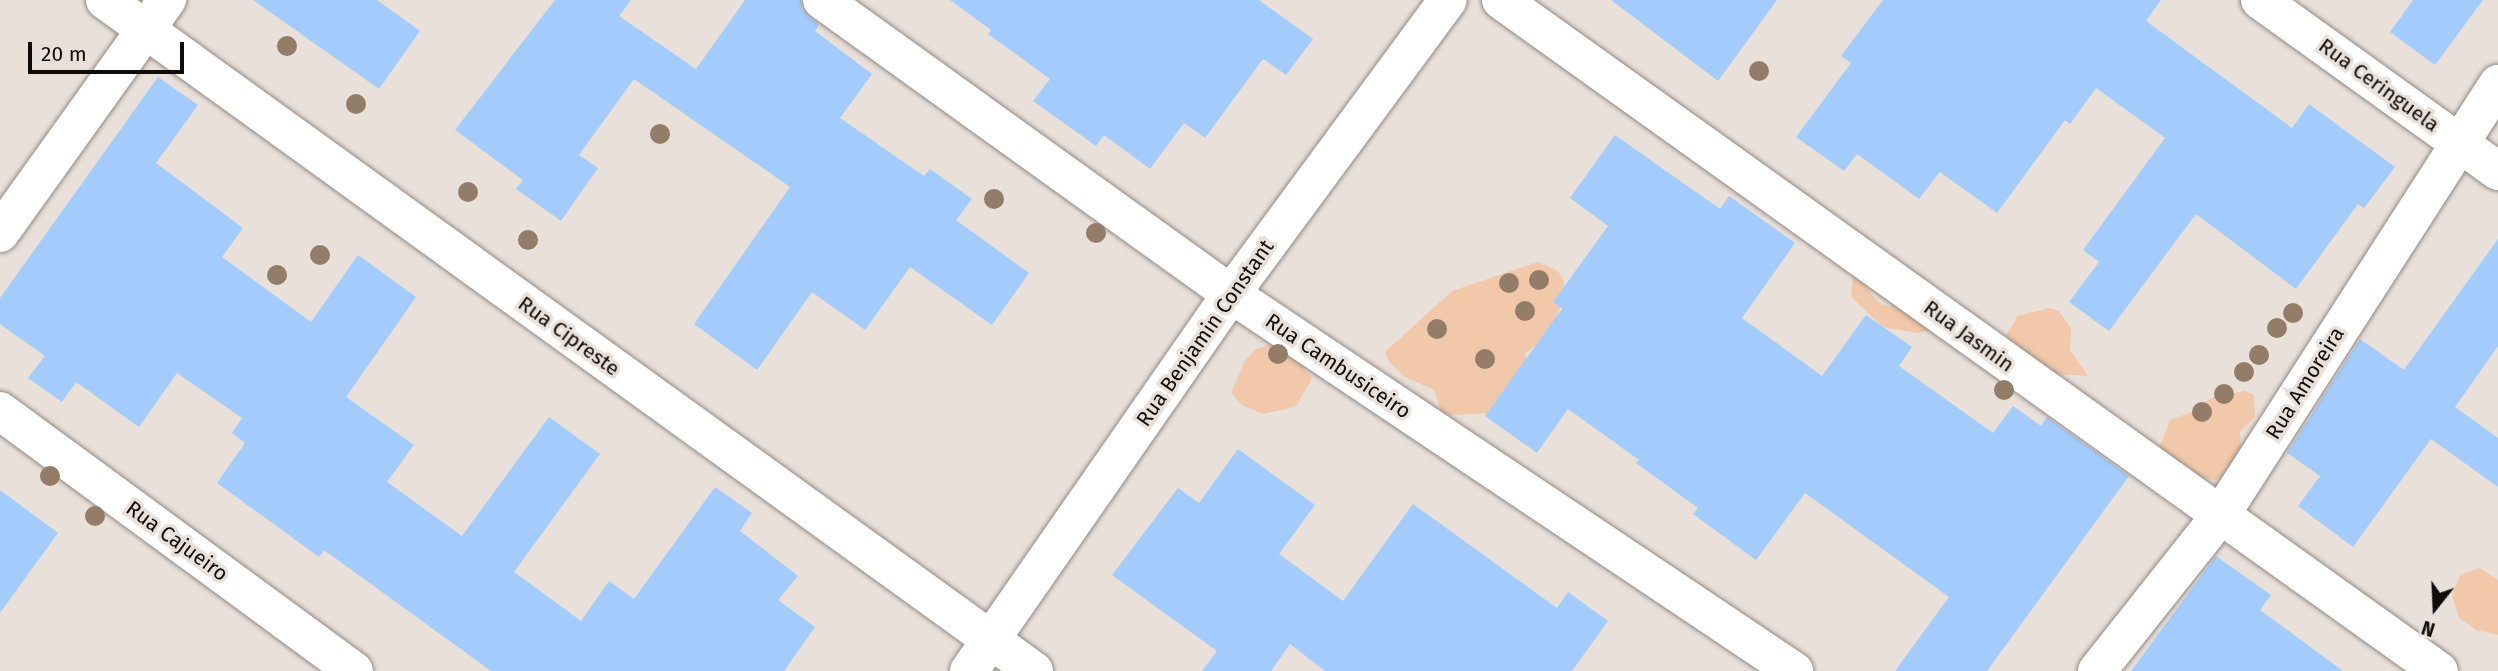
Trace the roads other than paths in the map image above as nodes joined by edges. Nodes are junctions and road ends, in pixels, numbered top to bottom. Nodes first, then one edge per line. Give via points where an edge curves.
1 (105, 0) edge
2 (822, 0) edge
3 (1448, 0) edge
4 (1500, 0) edge
5 (2260, 0) edge
6 (156, 15) edge
7 (2498, 84) edge
8 (2458, 142) junction
9 (2498, 171) edge
10 (0, 233) edge
11 (1231, 293) junction
12 (0, 411) edge
13 (2220, 516) junction
14 (980, 656) edge
15 (354, 671) edge
16 (1034, 671) edge
17 (1794, 671) edge
18 (2097, 671) edge
19 (2440, 671) edge

1 - 6 street, Rua Cipreste
2 - 11 street, Rua Cambusiceiro
3 - 11 street, Rua Benjamin Constant
4 - 13 street, Rua Jasmin
5 - 8 street, Rua Ceringuela
6 - 10 street
6 - 14 street, Rua Cipreste
7 - 8 street, Rua Amoreira
8 - 9 street, Rua Ceringuela
8 - 13 street, Rua Amoreira
11 - 14 street, Rua Benjamin Constant
11 - 17 street, Rua Cambusiceiro
12 - 15 street, Rua Cajueiro
13 - 18 street, Rua Amoreira
13 - 19 street, Rua Jasmin
14 - 16 street, Rua Cipreste

